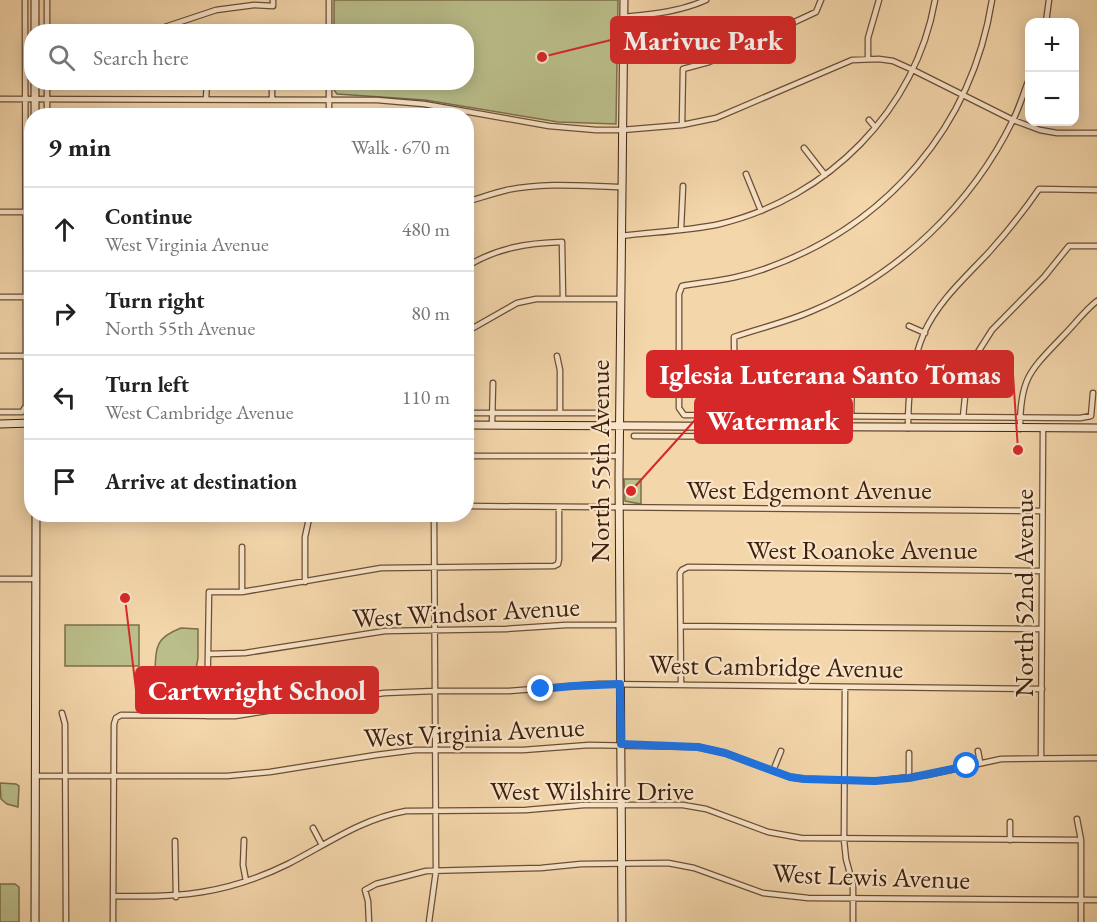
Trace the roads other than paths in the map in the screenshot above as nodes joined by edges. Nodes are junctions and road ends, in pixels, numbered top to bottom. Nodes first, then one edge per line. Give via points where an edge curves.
1 (26, 0) edge
2 (35, 0) edge
3 (47, 0) edge
4 (329, 0) edge
5 (624, 0) edge
6 (684, 0) edge
7 (706, 0) edge
8 (821, 0) edge
9 (879, 0) edge
10 (935, 0) edge
11 (992, 0) edge
12 (1049, 0) edge
13 (273, 3) edge
14 (686, 9) junction
15 (623, 17) junction
16 (1047, 18) edge
17 (26, 24) edge
18 (35, 24) edge
19 (47, 24) edge
20 (174, 24) edge
21 (329, 24) edge
22 (868, 58) junction
23 (913, 70) junction
24 (1025, 88) edge
25 (26, 90) edge
26 (35, 90) edge
27 (47, 90) edge
28 (207, 90) edge
29 (272, 90) edge
30 (329, 90) edge
31 (963, 95) junction
32 (0, 99) edge
33 (26, 99) junction
34 (35, 99) junction
35 (47, 99) junction
36 (206, 99) junction
37 (329, 99) junction
38 (272, 100) junction
39 (26, 108) edge
40 (35, 108) edge
41 (47, 108) edge
42 (329, 108) edge
43 (447, 108) edge
44 (474, 113) edge
45 (869, 120) dead end
46 (1013, 120) junction
47 (682, 125) junction
48 (875, 127) junction
49 (622, 130) junction
50 (1097, 133) edge
51 (804, 148) dead end
52 (746, 174) dead end
53 (825, 175) junction
54 (684, 186) dead end
55 (621, 187) junction
56 (1097, 190) edge
57 (474, 200) edge
58 (761, 211) junction
59 (0, 212) edge
60 (24, 212) edge
61 (681, 229) junction
62 (621, 236) junction
63 (1097, 246) edge
64 (474, 262) edge
65 (0, 297) edge
66 (24, 297) edge
67 (563, 299) junction
68 (620, 299) junction
69 (1096, 301) edge
70 (909, 326) dead end
71 (474, 327) edge
72 (925, 333) junction
73 (0, 356) edge
74 (24, 356) edge
75 (557, 356) dead end
76 (846, 361) dead end
77 (493, 382) dead end
78 (792, 383) dead end
79 (1093, 393) dead end
80 (24, 411) edge
81 (0, 412) edge
82 (474, 413) edge
83 (492, 413) junction
84 (560, 413) junction
85 (598, 413) dead end
86 (735, 415) junction
87 (792, 415) junction
88 (851, 416) junction
89 (908, 417) junction
90 (963, 417) junction
91 (1020, 417) junction
92 (24, 423) edge
93 (0, 424) edge
94 (474, 425) edge
95 (492, 425) junction
96 (620, 426) junction
97 (662, 426) junction
98 (791, 428) junction
99 (804, 428) junction
100 (1097, 428) edge
101 (908, 429) junction
102 (1020, 429) junction
103 (1043, 429) junction
104 (634, 436) dead end
105 (662, 436) junction
106 (474, 456) edge
107 (620, 456) junction
108 (474, 506) edge
109 (559, 507) junction
110 (619, 507) junction
111 (1042, 511) junction
112 (36, 522) edge
113 (308, 522) edge
114 (434, 522) edge
115 (242, 547) dead end
116 (434, 567) junction
117 (1042, 571) junction
118 (0, 579) edge
119 (36, 579) junction
120 (305, 582) junction
121 (242, 592) junction
122 (620, 625) junction
123 (681, 626) junction
124 (1042, 629) junction
125 (434, 630) junction
126 (208, 654) junction
127 (620, 684) junction
128 (681, 685) junction
129 (845, 687) junction
130 (1042, 689) junction
131 (435, 691) junction
132 (62, 713) dead end
133 (207, 716) junction
134 (621, 744) junction
135 (435, 750) junction
136 (781, 751) dead end
137 (978, 752) dead end
138 (909, 753) dead end
139 (1041, 758) junction
140 (1097, 758) edge
141 (980, 762) junction
142 (773, 771) junction
143 (36, 776) junction
144 (66, 776) junction
145 (113, 776) junction
146 (909, 778) junction
147 (845, 780) junction
148 (621, 805) junction
149 (435, 811) junction
150 (1077, 819) dead end
151 (1010, 822) dead end
152 (314, 828) dead end
153 (244, 840) dead end
154 (844, 840) junction
155 (1010, 840) junction
156 (1081, 840) junction
157 (175, 841) dead end
158 (322, 845) junction
159 (622, 864) junction
160 (436, 871) junction
161 (246, 881) junction
162 (113, 896) junction
163 (176, 897) junction
164 (853, 898) junction
165 (1081, 900) junction
166 (1097, 900) edge
167 (35, 922) edge
168 (66, 922) edge
169 (113, 922) edge
170 (369, 922) edge
171 (429, 922) edge
172 (622, 922) edge
173 (853, 922) edge
174 (1081, 922) edge

1 - 17 street
2 - 18 main road
3 - 19 street
4 - 21 street
5 - 15 main road, North 55th Avenue
6 - 14 street
7 - 14 street
8 - 47 street via 816,12 710,62 683,69
9 - 22 street via 868,38
10 - 23 street
11 - 31 street via 986,33
12 - 16 street
13 - 20 street via 216,10
14 - 15 street
15 - 49 main road, North 55th Avenue
22 - 23 street via 893,61
22 - 47 street via 831,68 742,109
23 - 31 street
23 - 48 street
24 - 46 street
25 - 33 street
26 - 34 main road
27 - 35 street
28 - 36 street
29 - 38 street
30 - 37 street
31 - 46 street
31 - 86 street via 929,152 853,226 765,269 723,281 682,286 679,408 684,415
32 - 33 street
33 - 34 street
33 - 39 street
34 - 35 street
34 - 40 main road
35 - 36 street
35 - 41 street
36 - 38 street
37 - 38 street
37 - 42 street
37 - 43 street
44 - 49 street via 549,126
45 - 48 street
46 - 50 street via 1057,133
46 - 86 street via 977,180 910,253 814,310 734,337
47 - 49 street
48 - 53 street via 853,153
49 - 55 main road, North 55th Avenue
51 - 53 street
52 - 58 street
53 - 58 street via 805,190
54 - 61 street
55 - 57 street via 526,187
55 - 62 main road, North 55th Avenue
56 - 72 street via 1039,189 1021,215 947,298
58 - 61 street via 718,224
59 - 60 street
61 - 62 street
62 - 68 main road, North 55th Avenue
63 - 90 street via 1069,246 992,330 967,377
64 - 67 street via 531,243 562,242
65 - 66 street
67 - 68 street
67 - 71 street via 517,303
68 - 96 main road, North 55th Avenue
69 - 91 street via 1034,367 1020,399
70 - 72 street
72 - 89 street via 913,366
73 - 74 street
75 - 84 street
76 - 88 street via 852,377
77 - 83 street
78 - 87 street
79 - 91 street via 1091,416
80 - 81 street
82 - 83 street
83 - 84 street
83 - 95 street
84 - 85 street
86 - 87 street
87 - 88 street
87 - 98 street
88 - 89 street
89 - 90 street
89 - 101 street
90 - 91 street
91 - 102 street
92 - 93 main road
94 - 95 main road
95 - 96 main road
96 - 97 main road
96 - 107 main road, North 55th Avenue
97 - 98 main road
97 - 105 street
98 - 99 main road
99 - 101 main road
99 - 105 street via 804,437
100 - 103 main road
101 - 102 main road
102 - 103 main road
103 - 111 street, North 52nd Avenue
104 - 105 street
106 - 107 street
107 - 110 main road, North 55th Avenue
108 - 109 street, West Edgemont Avenue
109 - 110 street, West Edgemont Avenue
109 - 116 street via 558,564 518,568
110 - 111 street, West Edgemont Avenue
110 - 122 main road, North 55th Avenue
111 - 117 street, North 52nd Avenue
112 - 119 main road
113 - 120 street
114 - 116 street
115 - 121 street
116 - 120 street via 381,568
116 - 125 street
117 - 123 street, West Roanoke Avenue via 688,567 680,573
117 - 124 street, North 52nd Avenue
118 - 119 street
119 - 143 main road
120 - 121 street
121 - 126 street via 209,592
122 - 125 street, West Windsor Avenue
122 - 127 main road, North 55th Avenue
123 - 124 street
123 - 128 street
124 - 130 street, North 52nd Avenue
125 - 126 street, West Windsor Avenue via 385,631 245,653
125 - 131 street
126 - 133 street
127 - 128 street, West Cambridge Avenue
127 - 131 street, West Cambridge Avenue
127 - 134 main road, North 55th Avenue
128 - 129 street, West Cambridge Avenue
129 - 130 street, West Cambridge Avenue
129 - 147 street
130 - 139 street, North 52nd Avenue
131 - 133 street, West Cambridge Avenue via 384,693 245,715
131 - 135 street
132 - 144 street via 66,724
133 - 145 street, West Cambridge Avenue via 116,718
134 - 135 street, West Virginia Avenue
134 - 142 street, West Virginia Avenue via 698,747
134 - 148 main road, North 55th Avenue
135 - 145 street, West Virginia Avenue via 227,776
135 - 149 street
136 - 142 street
137 - 141 street
138 - 146 street
139 - 140 street, West Virginia Avenue
139 - 141 street, West Virginia Avenue
141 - 146 street, West Virginia Avenue
142 - 147 street, West Virginia Avenue via 804,779
143 - 144 street, West Virginia Avenue
143 - 167 main road
144 - 145 street, West Virginia Avenue
144 - 168 street
145 - 162 street
146 - 147 street, West Virginia Avenue
147 - 154 street
148 - 149 street, West Wilshire Drive
148 - 154 street, West Wilshire Drive via 683,805 706,809 768,832
148 - 159 main road, North 55th Avenue
149 - 158 street, West Wilshire Drive via 387,814
149 - 160 street
150 - 156 street
151 - 155 street
152 - 158 street
153 - 161 street
154 - 155 street, West Wilshire Drive
154 - 164 street
155 - 156 street, West Wilshire Drive
156 - 165 street
157 - 163 street
158 - 161 street, West Wilshire Drive
159 - 160 street, West Lewis Avenue
159 - 164 street, West Lewis Avenue via 680,864 763,893
159 - 172 main road, North 55th Avenue
160 - 170 street, West Lewis Avenue via 365,890
160 - 171 street
161 - 163 street, West Wilshire Drive
162 - 163 street, West Wilshire Drive
162 - 169 street
164 - 165 street, West Lewis Avenue
164 - 173 street
165 - 166 street, West Lewis Avenue
165 - 174 street

